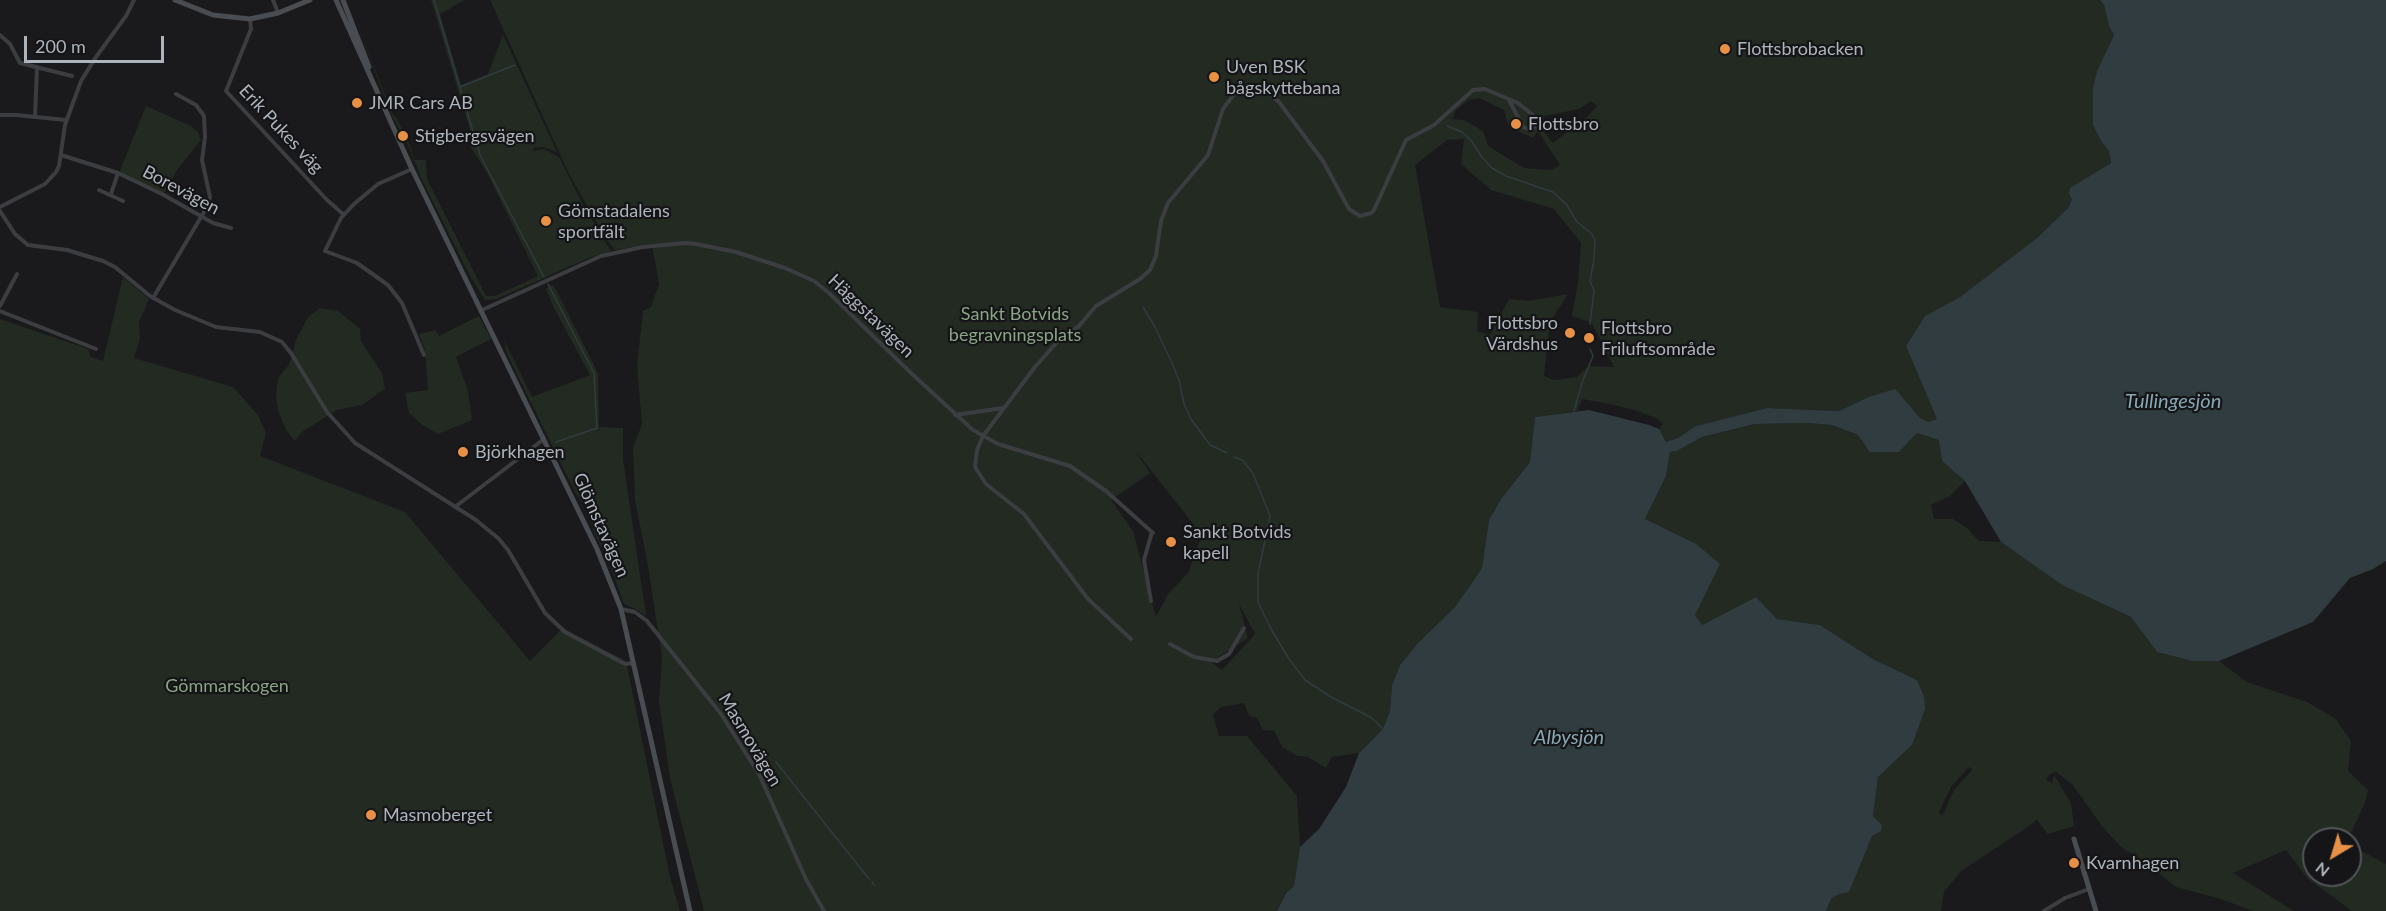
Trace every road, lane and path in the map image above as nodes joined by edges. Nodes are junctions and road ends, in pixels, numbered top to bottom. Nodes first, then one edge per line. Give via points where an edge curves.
1 (134, 0) edge
2 (175, 0) edge
3 (273, 0) edge
4 (310, 0) edge
5 (336, 0) edge
6 (343, 0) edge
7 (278, 14) junction
8 (250, 19) junction
9 (0, 35) edge
10 (37, 67) junction
11 (72, 76) dead end
12 (372, 77) junction
13 (176, 94) dead end
14 (1509, 100) junction
15 (0, 115) edge
16 (34, 117) junction
17 (66, 120) junction
18 (61, 155) junction
19 (412, 169) junction
20 (118, 173) junction
21 (99, 190) dead end
22 (111, 195) junction
23 (123, 201) dead end
24 (0, 209) edge
25 (344, 214) junction
26 (202, 217) junction
27 (231, 228) dead end
28 (18, 274) dead end
29 (153, 298) junction
30 (0, 306) edge
31 (482, 310) junction
32 (0, 311) edge
33 (96, 349) dead end
34 (424, 355) dead end
35 (1004, 408) junction
36 (955, 415) junction
37 (983, 436) junction
38 (544, 439) junction
39 (454, 507) junction
40 (1150, 601) dead end
41 (621, 609) junction
42 (1244, 628) dead end
43 (1131, 639) dead end
44 (1170, 644) dead end
45 (633, 663) junction
46 (2074, 839) dead end
47 (2089, 890) junction
48 (690, 911) edge
49 (824, 911) edge
50 (2044, 911) edge
51 (2096, 911) edge

1 - 17 street via 86,72
2 - 8 main road via 218,16
3 - 7 street
4 - 7 main road
5 - 12 main road, Glömstavägen
6 - 12 main road, Glömstavägen
7 - 8 main road
8 - 25 street, Erik Pukes väg via 250,29 226,91
9 - 10 street via 20,63
10 - 11 street
10 - 16 street
12 - 19 main road, Glömstavägen
13 - 26 street via 196,105 205,122 201,156 210,197
14 - 14 street via 1523,127 1534,127 1534,116
14 - 35 street via 1485,89 1473,90 1434,125 1406,140 1374,210 1355,215 1323,161 1279,102 1264,89 1238,89 1223,109 1208,155 1168,202 1150,270 1096,306 1079,326 1058,341
15 - 16 street
16 - 17 street
17 - 18 street
18 - 20 street, Borevägen
18 - 24 street via 51,179
19 - 25 street via 378,184
19 - 31 main road, Glömstavägen
20 - 22 street, Borevägen
20 - 26 street, Borevägen
21 - 22 street, Borevägen
22 - 23 street, Borevägen
24 - 29 street via 25,243 103,261
25 - 34 street via 325,251 357,263 388,285 402,303
26 - 27 street, Borevägen
26 - 29 street
28 - 30 street
29 - 39 street via 216,327 260,332 282,342 327,412 350,438
31 - 36 street, Häggstavägen via 608,254 675,243 715,247 814,281
31 - 38 main road, Glömstavägen
32 - 33 street
35 - 36 street
35 - 37 street
36 - 37 street, Häggstavägen
37 - 40 street, Häggstavägen via 1070,466 1106,491 1153,533 1144,560
37 - 43 street via 976,450 975,467 986,484 1024,514 1088,599
38 - 39 street
38 - 41 main road, Glömstavägen
39 - 45 street via 502,542 545,613 556,624 622,662
41 - 45 main road, Glömstavägen
41 - 49 street, Masmovägen via 637,612 646,621 721,714 759,774
42 - 44 street via 1229,654 1216,661 1194,657
45 - 48 main road, Glömstavägen
46 - 47 main road
47 - 50 street
47 - 51 main road

